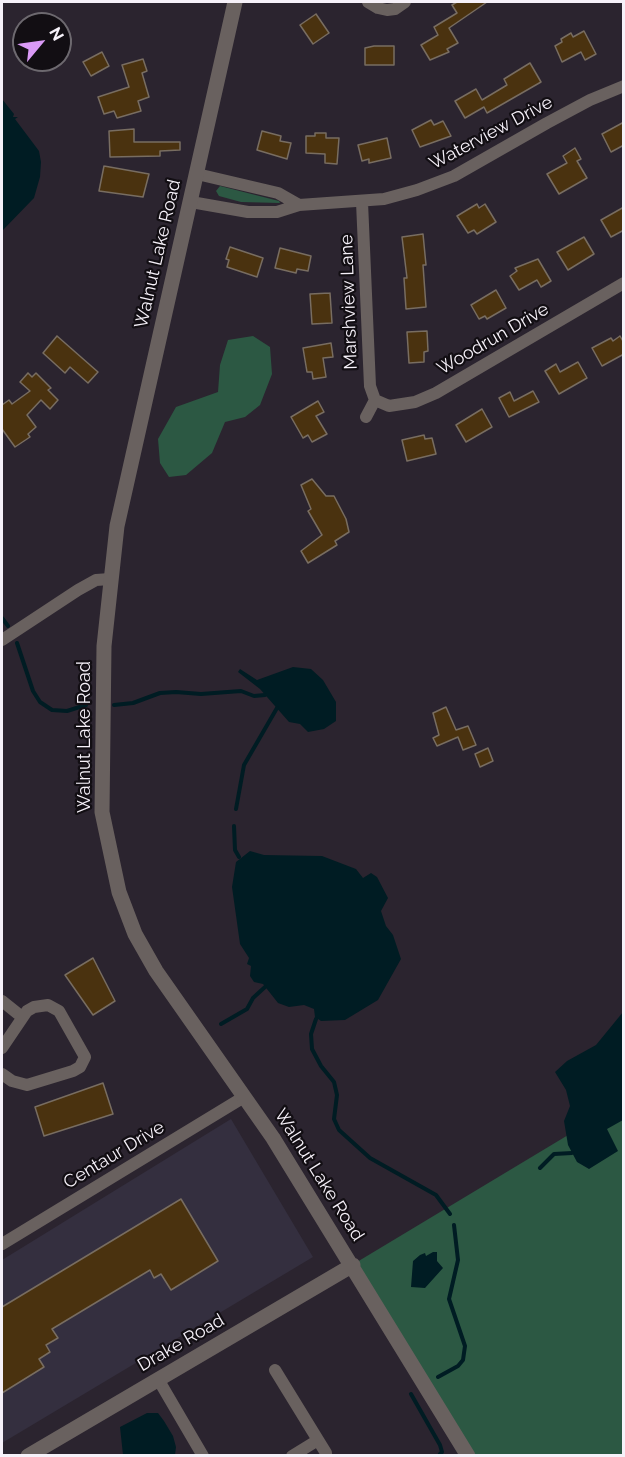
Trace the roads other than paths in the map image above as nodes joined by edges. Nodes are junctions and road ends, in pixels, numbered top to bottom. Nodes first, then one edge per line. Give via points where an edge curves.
1 (235, 2) edge
2 (368, 2) edge
3 (405, 2) edge
4 (624, 86) edge
5 (197, 174) junction
6 (191, 202) junction
7 (362, 202) junction
8 (299, 205) junction
9 (624, 283) edge
10 (375, 400) junction
11 (366, 417) dead end
12 (110, 579) junction
13 (2, 640) edge
14 (2, 1001) edge
15 (22, 1017) junction
16 (2, 1048) edge
17 (2, 1074) edge
18 (244, 1097) junction
19 (2, 1244) edge
20 (353, 1265) junction
21 (275, 1370) dead end
22 (158, 1379) junction
23 (318, 1440) junction
24 (326, 1454) dead end
25 (28, 1455) edge
26 (203, 1455) edge
27 (292, 1455) edge
28 (468, 1455) edge

1 - 5 street, Walnut Lake Road
2 - 3 street via 387,10
4 - 7 street, Waterview Drive via 547,123 454,176 417,190
5 - 6 street, Walnut Lake Road
5 - 8 street, Waterview Drive via 278,193
6 - 8 street, Waterview Drive via 258,212 277,212
6 - 12 street, Walnut Lake Road via 136,433
7 - 8 street, Waterview Drive
7 - 10 street, Marshview Lane via 370,386
9 - 10 street, Woodrun Drive via 436,393 415,402 389,406
10 - 11 street
12 - 13 street via 96,580 78,590
12 - 18 street, Walnut Lake Road via 101,776 102,812 110,856 135,933 156,971
14 - 15 street
15 - 16 street
15 - 17 street via 34,1007 54,1007 84,1052 84,1062 73,1071 27,1085
18 - 19 street, Centaur Drive
18 - 20 street, Walnut Lake Road
20 - 22 street, Drake Road
20 - 28 street, Walnut Lake Road
21 - 23 street
22 - 25 street, Drake Road
22 - 26 street
23 - 24 street
23 - 27 street

